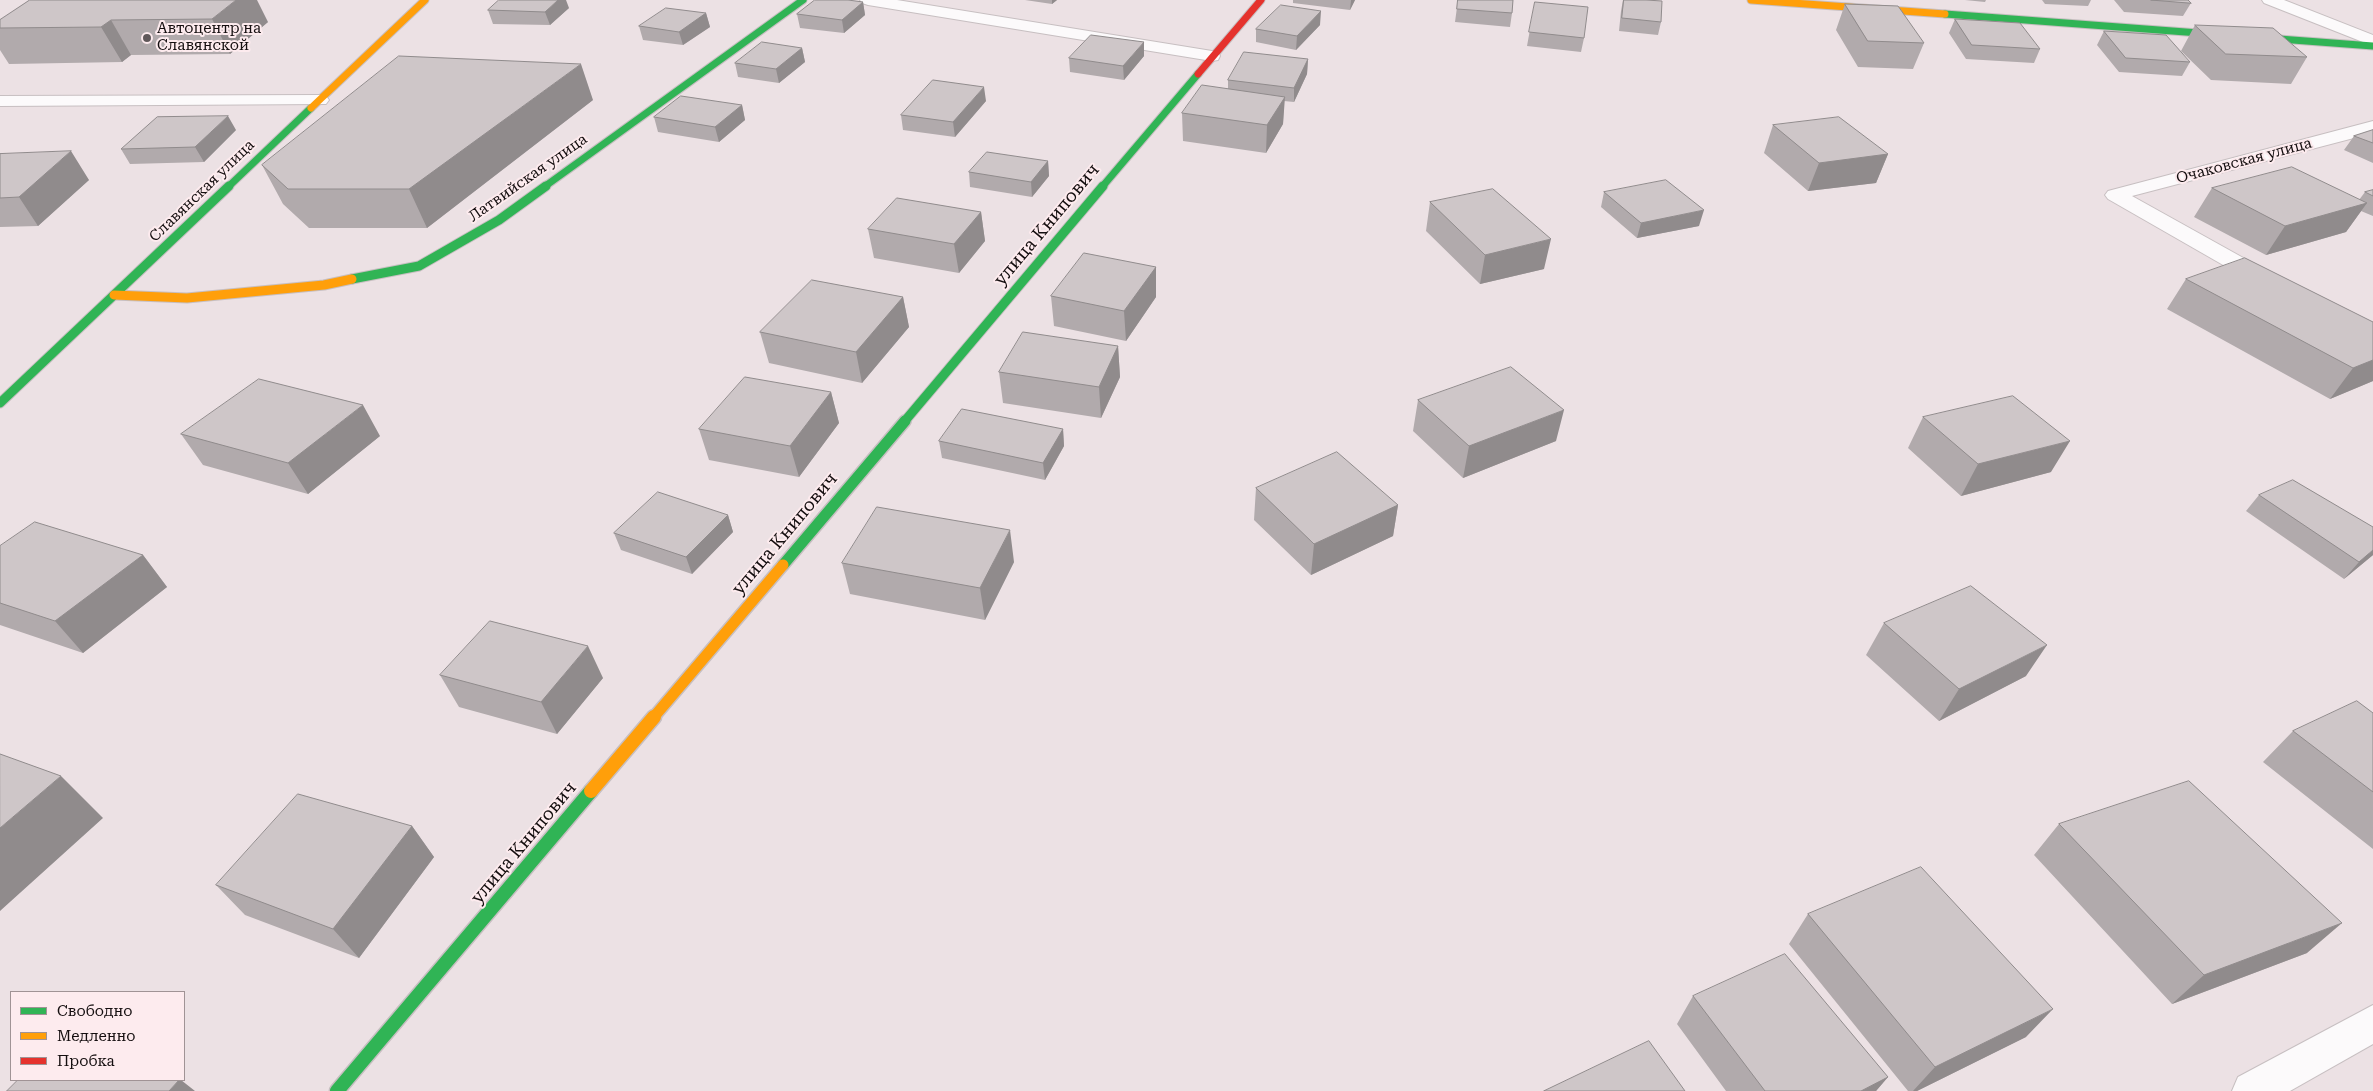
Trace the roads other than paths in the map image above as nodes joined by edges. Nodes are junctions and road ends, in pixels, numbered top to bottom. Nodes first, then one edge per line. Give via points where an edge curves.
1 (425, 0) edge
2 (803, 0) edge
3 (868, 0) edge
4 (1261, 0) edge
5 (1752, 0) edge
6 (2270, 0) edge
7 (2373, 41) edge
8 (2373, 46) edge
9 (1212, 56) junction
10 (320, 100) junction
11 (0, 101) edge
12 (2373, 127) edge
13 (2287, 292) edge
14 (114, 295) junction
15 (0, 403) edge
16 (2373, 1023) edge
17 (337, 1091) edge
18 (2252, 1091) edge

1 - 10 street, Славянская улица
2 - 14 street, Латвийская улица via 499,220 419,266 324,285 187,298
3 - 9 street
4 - 9 street, улица Книпович
5 - 8 street
6 - 7 street
9 - 17 street, улица Книпович
10 - 11 street
10 - 14 street, Славянская улица
12 - 13 street, Очаковская улица via 2115,195
14 - 15 street, Славянская улица
16 - 18 street

